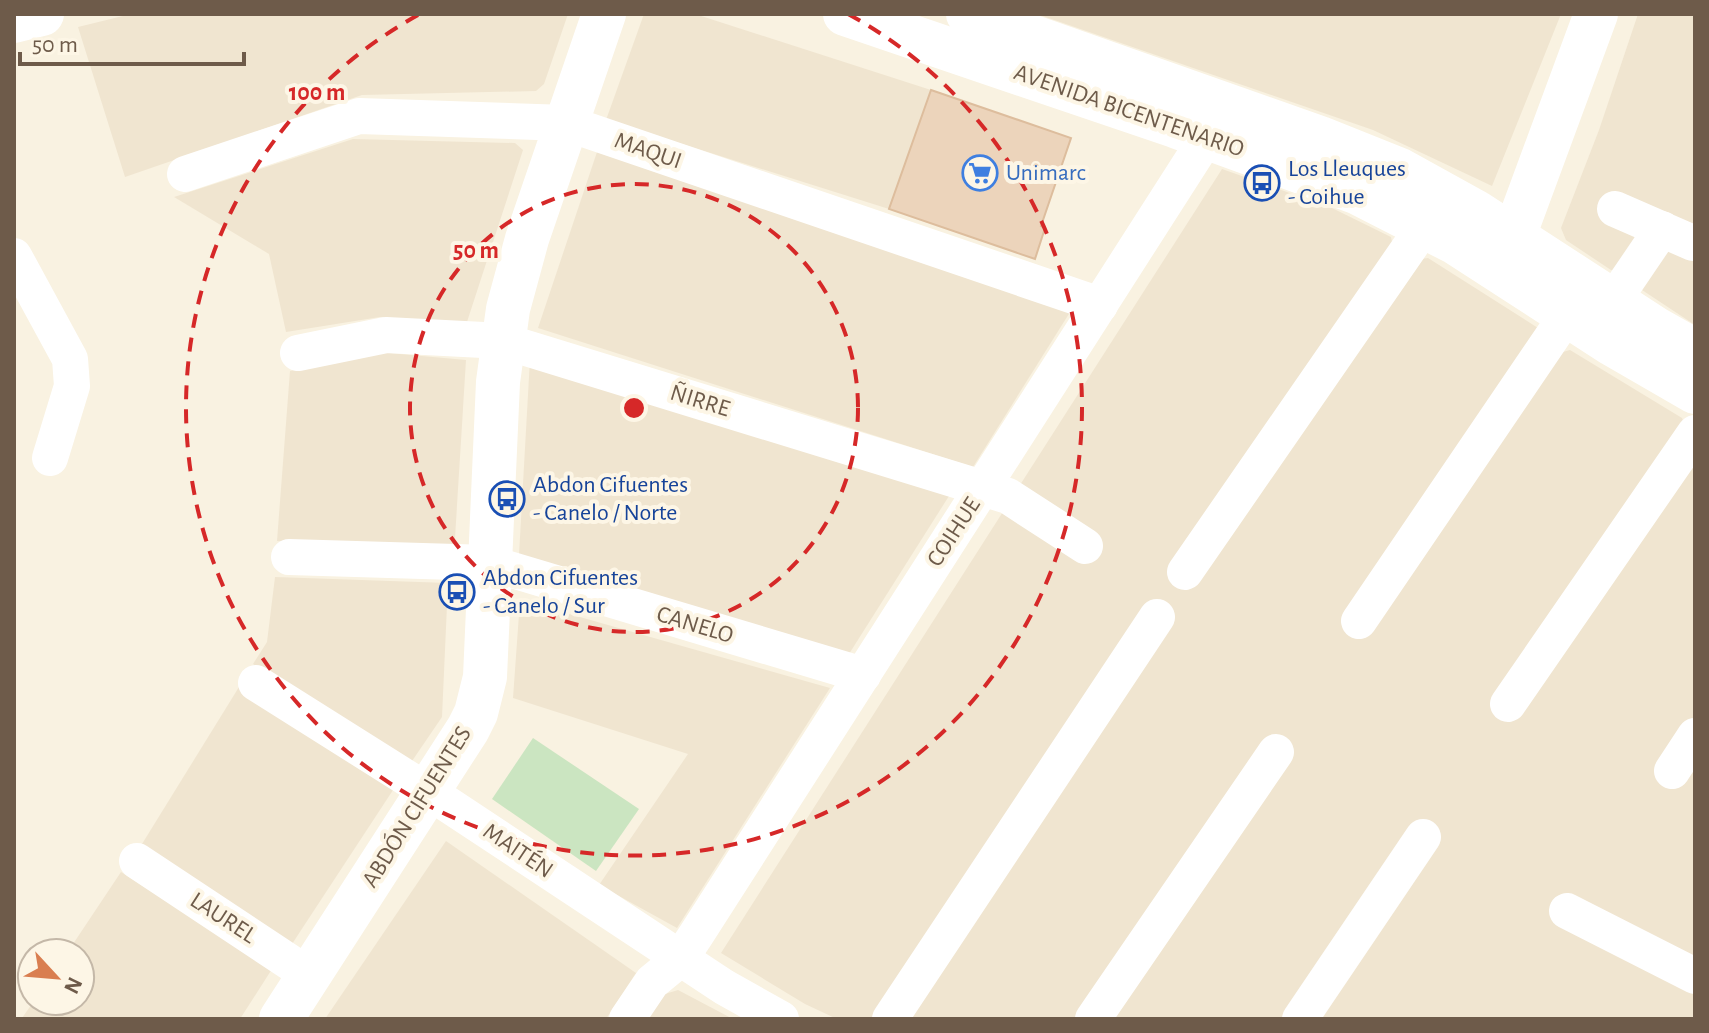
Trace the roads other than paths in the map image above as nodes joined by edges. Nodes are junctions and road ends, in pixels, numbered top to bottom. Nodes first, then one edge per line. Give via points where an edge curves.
1 (42, 14) edge
2 (604, 14) edge
3 (845, 14) edge
4 (968, 14) edge
5 (1596, 14) edge
6 (14, 21) edge
7 (1213, 120) junction
8 (566, 123) junction
9 (185, 174) dead end
10 (1615, 209) dead end
11 (1425, 225) junction
12 (1677, 236) edge
13 (1506, 253) junction
14 (14, 256) edge
15 (1613, 301) junction
16 (1100, 305) junction
17 (1567, 315) junction
18 (503, 341) junction
19 (1695, 351) edge
20 (298, 353) dead end
21 (1695, 392) edge
22 (1695, 433) edge
23 (50, 458) dead end
24 (982, 488) junction
25 (1085, 546) dead end
26 (289, 557) dead end
27 (489, 563) junction
28 (1185, 572) dead end
29 (1157, 617) dead end
30 (1359, 621) dead end
31 (863, 675) junction
32 (256, 683) dead end
33 (1508, 704) dead end
34 (1695, 736) edge
35 (1276, 752) dead end
36 (1672, 771) dead end
37 (429, 792) junction
38 (1423, 837) dead end
39 (137, 861) dead end
40 (1567, 911) dead end
41 (680, 959) junction
42 (309, 975) junction
43 (1695, 976) edge
44 (281, 1019) edge
45 (627, 1019) edge
46 (781, 1019) edge
47 (890, 1019) edge
48 (1093, 1019) edge
49 (1300, 1019) edge

1 - 6 main road
2 - 8 main road, ABDÓN CIFUENTES
3 - 7 main road, AVENIDA BICENTENARIO
4 - 7 main road, AVENIDA BICENTENARIO
5 - 13 main road
7 - 11 main road, AVENIDA BICENTENARIO
7 - 13 main road, AVENIDA BICENTENARIO via 1347,147 1400,170 1438,190
7 - 16 street, COIHUE
8 - 9 street, MAQUI via 359,116
8 - 16 street, MAQUI
8 - 18 main road, ABDÓN CIFUENTES via 524,251
10 - 12 street
11 - 13 main road, AVENIDA BICENTENARIO
11 - 28 street
12 - 15 street
13 - 15 main road, AVENIDA BICENTENARIO
13 - 17 main road, AVENIDA BICENTENARIO
14 - 23 street via 70,359 72,386
15 - 19 main road, AVENIDA BICENTENARIO
16 - 24 street, COIHUE
17 - 21 main road, AVENIDA BICENTENARIO
17 - 30 street
18 - 20 street, ÑIRRE via 386,335
18 - 24 street, ÑIRRE
18 - 27 main road, ABDÓN CIFUENTES
22 - 33 street
24 - 25 street, ÑIRRE via 1008,496
24 - 31 street, COIHUE
26 - 27 street, CANELO
27 - 31 street, CANELO
27 - 37 main road, ABDÓN CIFUENTES via 481,695 468,729
29 - 47 street
31 - 41 street, COIHUE
32 - 37 street, MAITÉN
34 - 36 street
35 - 48 street
37 - 41 street, MAITÉN
37 - 42 main road, ABDÓN CIFUENTES
38 - 49 street
39 - 42 street, LAUREL
40 - 43 street
41 - 45 street, COIHUE via 652,982
41 - 46 street, MAITÉN
42 - 44 main road, ABDÓN CIFUENTES

